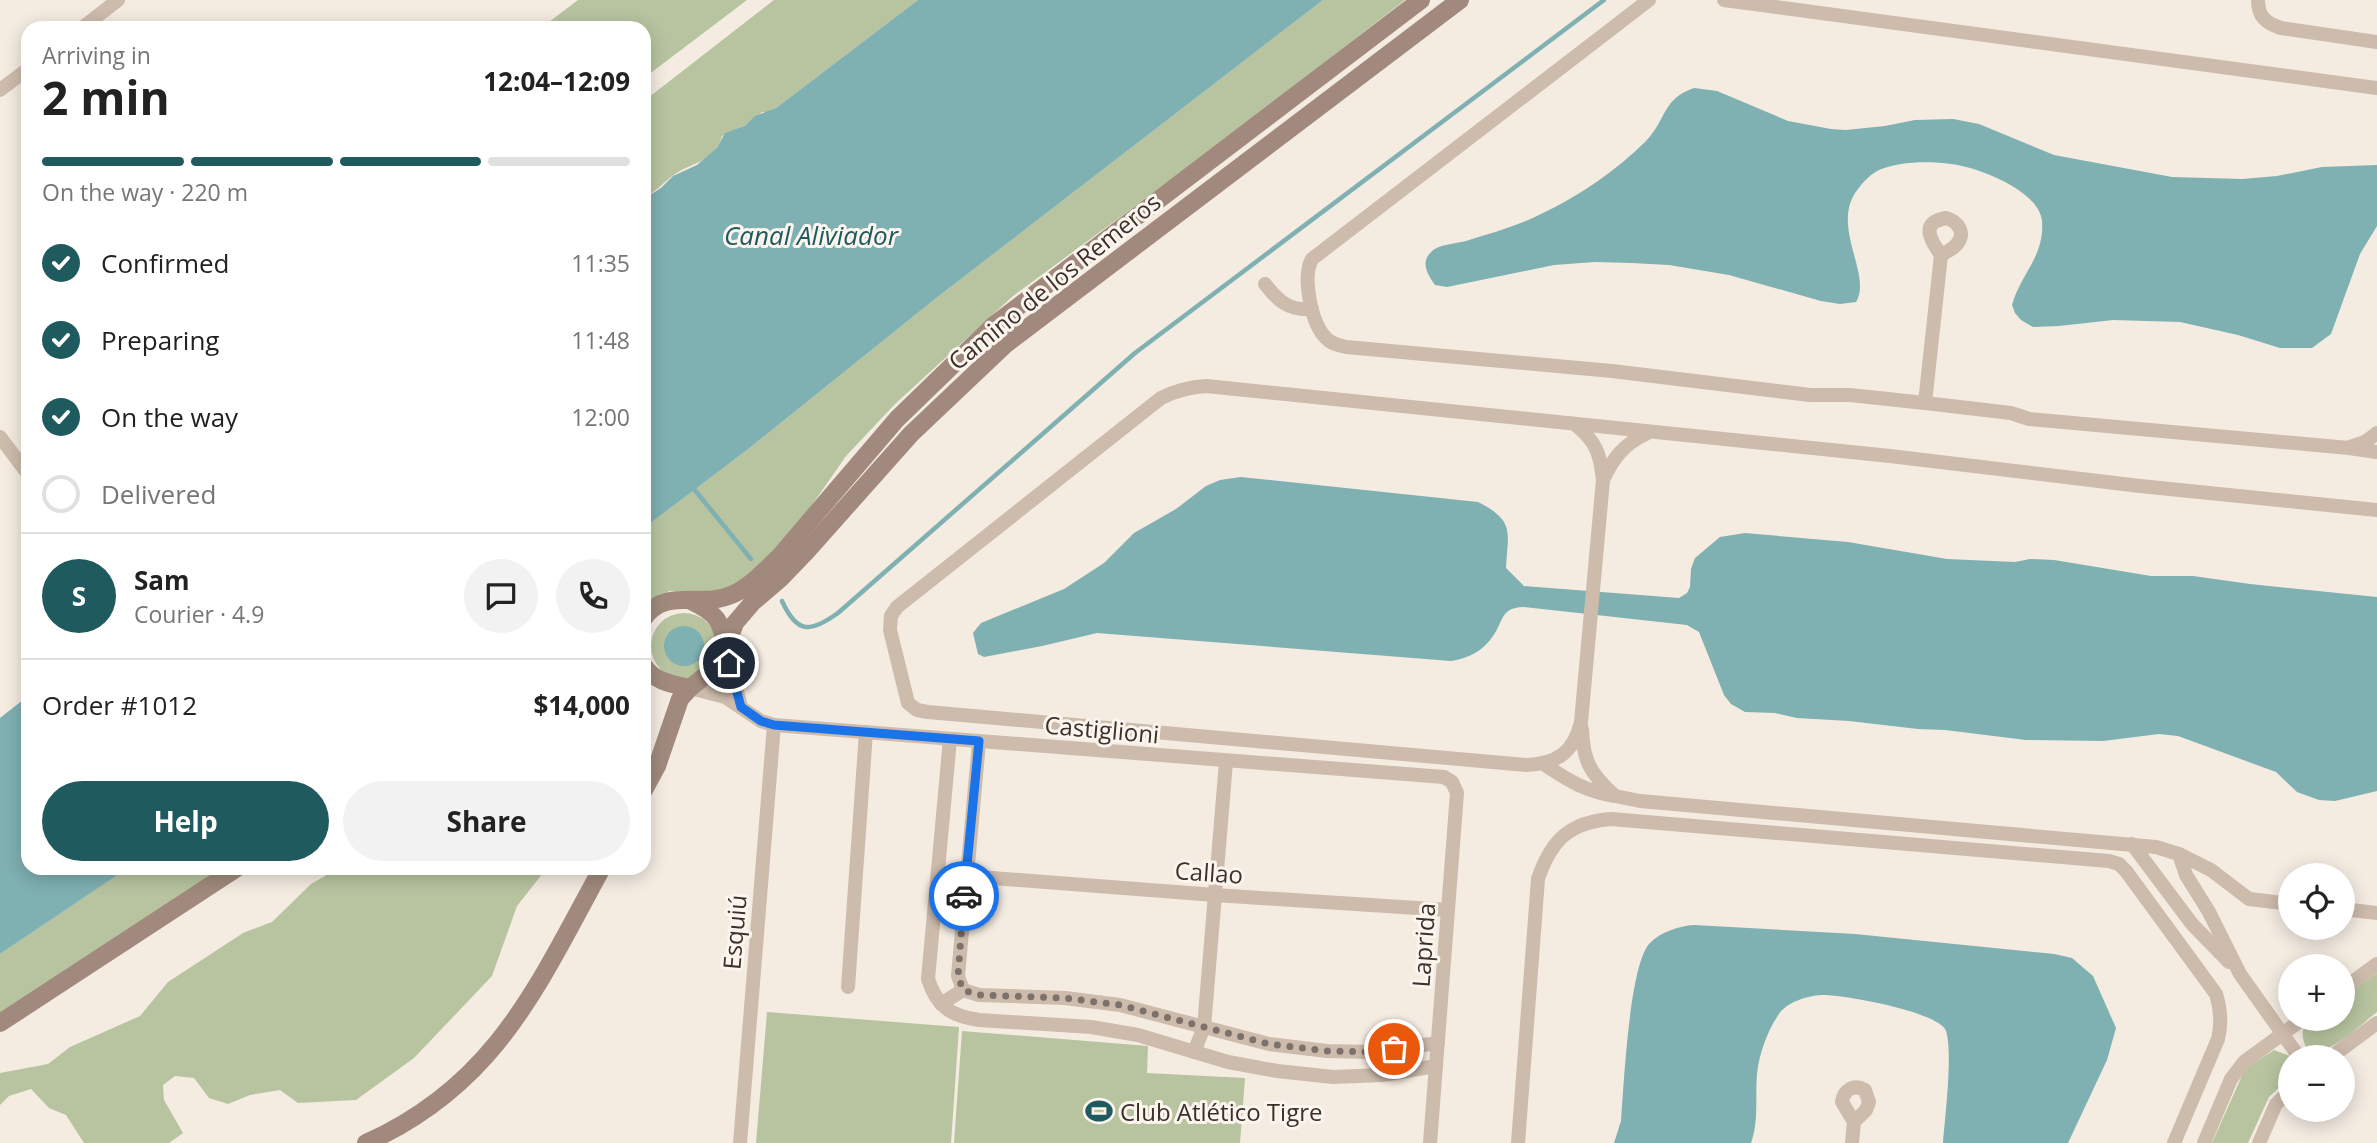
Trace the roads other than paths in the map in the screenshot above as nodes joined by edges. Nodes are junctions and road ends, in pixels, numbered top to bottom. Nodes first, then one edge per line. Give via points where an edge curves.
1 (118, 0) edge
2 (1421, 0) edge
3 (1460, 0) edge
4 (1649, 0) edge
5 (1724, 0) edge
6 (2258, 0) edge
7 (91, 21) edge
8 (2377, 42) edge
9 (21, 74) edge
10 (2377, 88) edge
11 (0, 90) edge
12 (1941, 255) dead end
13 (1265, 284) dead end
14 (1312, 309) junction
15 (1925, 402) junction
16 (1576, 425) junction
17 (1649, 433) junction
18 (2377, 433) edge
19 (0, 437) edge
20 (2349, 448) junction
21 (2377, 452) edge
22 (21, 465) edge
23 (1603, 480) junction
24 (2377, 510) edge
25 (687, 600) junction
26 (651, 612) edge
27 (726, 648) junction
28 (651, 674) edge
29 (690, 688) junction
30 (741, 707) junction
31 (1581, 722) junction
32 (774, 725) junction
33 (866, 732) junction
34 (950, 739) junction
35 (979, 741) junction
36 (1226, 762) junction
37 (1545, 765) junction
38 (651, 776) edge
39 (1457, 793) joint
40 (1615, 796) junction
41 (2132, 844) junction
42 (2179, 854) junction
43 (226, 875) edge
44 (598, 875) edge
45 (966, 876) junction
46 (1215, 895) junction
47 (2278, 903) edge
48 (1448, 910) junction
49 (2355, 910) edge
50 (2377, 913) edge
51 (2377, 964) edge
52 (2239, 974) junction
53 (2355, 980) edge
54 (848, 987) dead end
55 (963, 990) junction
56 (941, 1004) junction
57 (0, 1023) edge
58 (2377, 1023) edge
59 (1204, 1027) junction
60 (2286, 1031) edge
61 (2282, 1034) junction
62 (1438, 1043) junction
63 (2290, 1045) edge
64 (2347, 1045) edge
65 (1195, 1052) junction
66 (1436, 1066) junction
67 (2278, 1102) edge
68 (1854, 1122) dead end
69 (366, 1143) edge
70 (740, 1143) edge
71 (1430, 1143) edge
72 (1518, 1143) edge
73 (1852, 1143) edge
74 (2174, 1143) edge
75 (2204, 1143) edge
76 (2259, 1143) edge

1 - 7 street
2 - 25 main road, Camino de los Remeros via 994,325 897,419 762,573 734,595
3 - 27 main road, Camino de los Remeros via 1006,344 911,434 797,561 753,602 734,623
4 - 14 street via 1320,250 1307,274
5 - 10 street
6 - 8 street via 2266,23
9 - 11 street
12 - 15 street
13 - 14 street via 1283,304
14 - 15 street via 1328,341 1346,347
15 - 20 street via 2029,419
16 - 17 street
16 - 23 street via 1598,450
16 - 37 street via 1206,386 1176,390 891,616 908,704 917,710
17 - 23 street via 1618,453
17 - 24 street
18 - 20 street
19 - 22 street
20 - 21 street
23 - 31 street
25 - 26 main road, Camino de los Remeros via 672,600
25 - 27 main road via 709,610 718,620
27 - 29 main road, Camino de los Remeros via 716,667
27 - 30 street
28 - 29 main road via 666,683
29 - 30 street, Castiglioni via 725,697
29 - 38 main road, Camino de los Remeros via 680,699
30 - 32 street, Castiglioni
31 - 37 street via 1573,744
31 - 40 street via 1585,760
32 - 33 street, Castiglioni
32 - 70 street, Esquiú
33 - 34 street, Castiglioni
33 - 54 street
34 - 35 street, Castiglioni
34 - 56 street via 928,979
35 - 36 street, Castiglioni
35 - 45 street
36 - 39 street, Castiglioni via 1444,777
36 - 46 street
37 - 40 street via 1574,785
39 - 48 street, Laprida
40 - 41 street
41 - 42 street
41 - 52 street via 2192,924
42 - 47 street via 2211,870 2249,900
42 - 52 street
43 - 57 main road
44 - 69 main road via 531,998 505,1035 479,1065 428,1109
45 - 46 street, Callao
45 - 55 street via 958,976
46 - 48 street, Callao
46 - 59 street
48 - 62 street, Laprida
49 - 50 street
51 - 53 street
52 - 61 street
55 - 56 street
55 - 59 street via 1120,1005
56 - 65 street via 962,1018 1091,1027
58 - 64 street
59 - 62 street via 1269,1044 1327,1051 1372,1052
59 - 65 street
60 - 61 street
61 - 63 street
61 - 75 street via 2231,1079
62 - 66 street, Laprida
65 - 66 street via 1333,1077
66 - 71 street, Laprida
67 - 76 street
68 - 73 street
72 - 74 street via 1538,879 1549,852 1570,831 1592,820 1611,819 2119,864 2216,994 2221,1008 2218,1039

